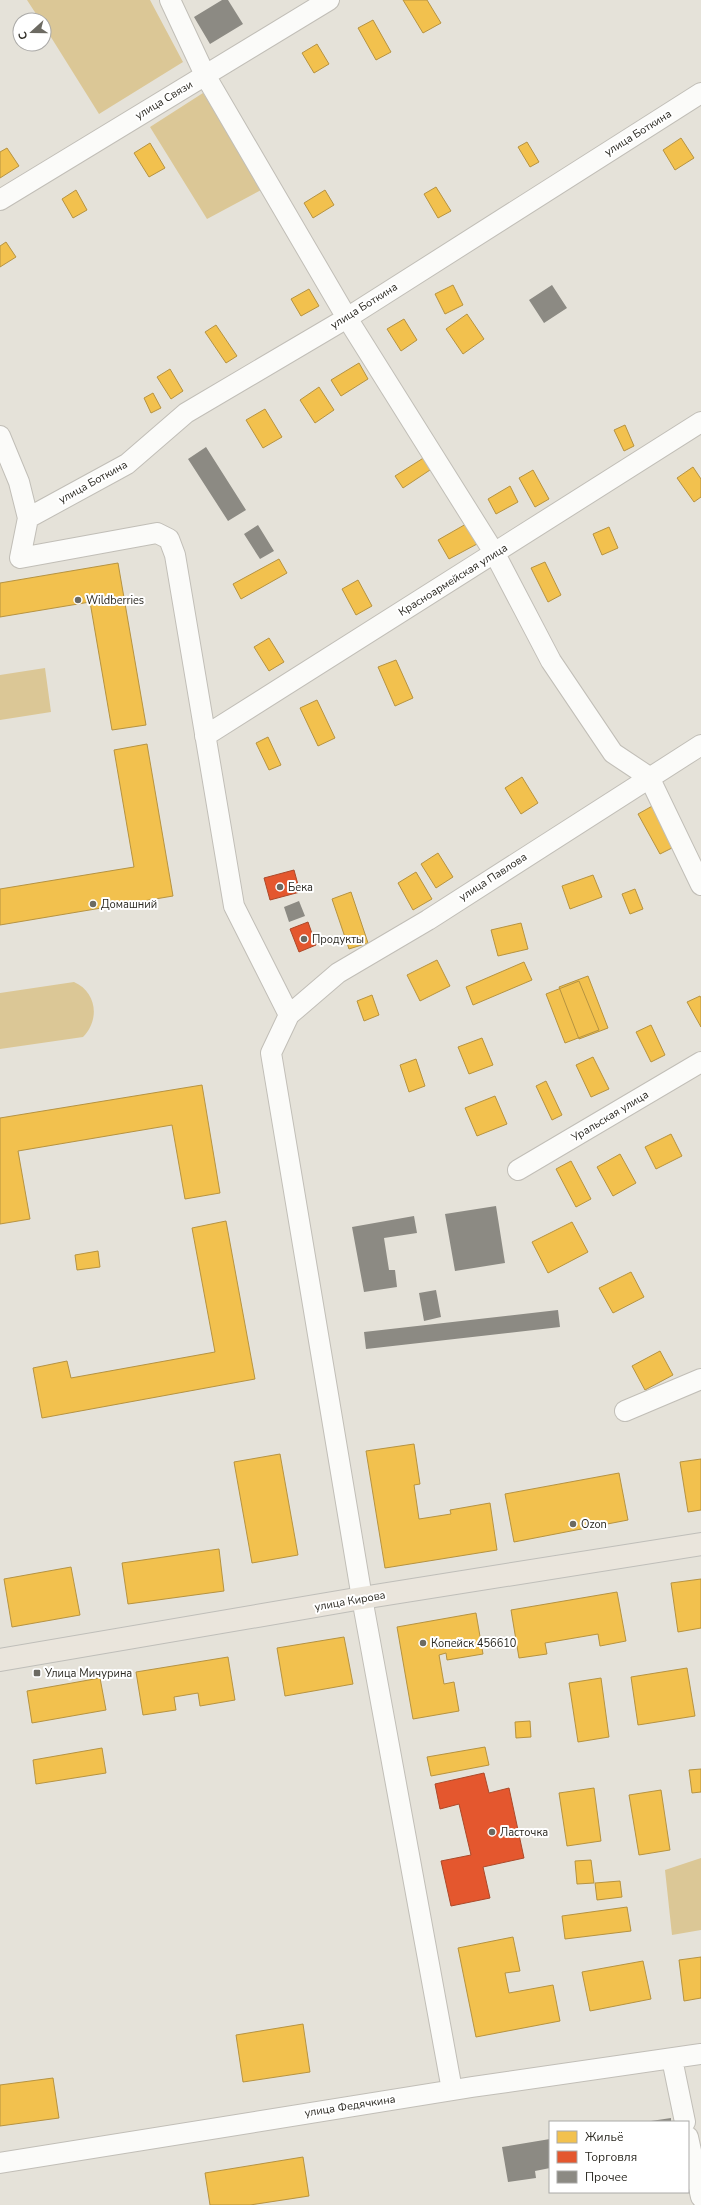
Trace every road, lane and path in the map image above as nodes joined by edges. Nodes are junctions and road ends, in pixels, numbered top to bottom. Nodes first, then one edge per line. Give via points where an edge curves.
1 (170, 0) edge
2 (329, 0) edge
3 (205, 75) junction
4 (701, 93) edge
5 (0, 200) edge
6 (347, 318) junction
7 (701, 422) edge
8 (0, 436) edge
9 (28, 518) junction
10 (495, 554) junction
11 (205, 736) junction
12 (701, 745) edge
13 (649, 777) junction
14 (701, 885) edge
15 (289, 1015) junction
16 (701, 1062) edge
17 (518, 1170) dead end
18 (701, 1379) edge
19 (625, 1411) dead end
20 (701, 1544) edge
21 (362, 1598) junction
22 (0, 1660) edge
23 (701, 2054) edge
24 (672, 2059) junction
25 (452, 2090) junction
26 (685, 2121) edge
27 (689, 2142) edge
28 (0, 2163) edge
29 (701, 2197) edge

1 - 3 street
2 - 3 street, улица Связи
3 - 5 street, улица Связи
3 - 6 street
4 - 6 street, улица Боткина
6 - 9 street, улица Боткина via 186,413 127,464
6 - 10 street
7 - 10 street, Красноармейская улица
8 - 9 street via 19,482
9 - 11 street via 20,558 157,532 169,539 175,555
10 - 11 street, Красноармейская улица
10 - 13 street via 551,661 613,753
11 - 15 street via 234,906
12 - 13 street, улица Павлова
13 - 14 street
13 - 15 street, улица Павлова via 428,920 338,973
15 - 21 street via 271,1053
16 - 17 street, Уральская улица
18 - 19 street
20 - 21 main road, улица Кирова
21 - 22 main road, улица Кирова
21 - 25 street
23 - 24 street, улица Федячкина
24 - 25 street, улица Федячкина
24 - 26 street
25 - 28 street, улица Федячкина
27 - 29 street

